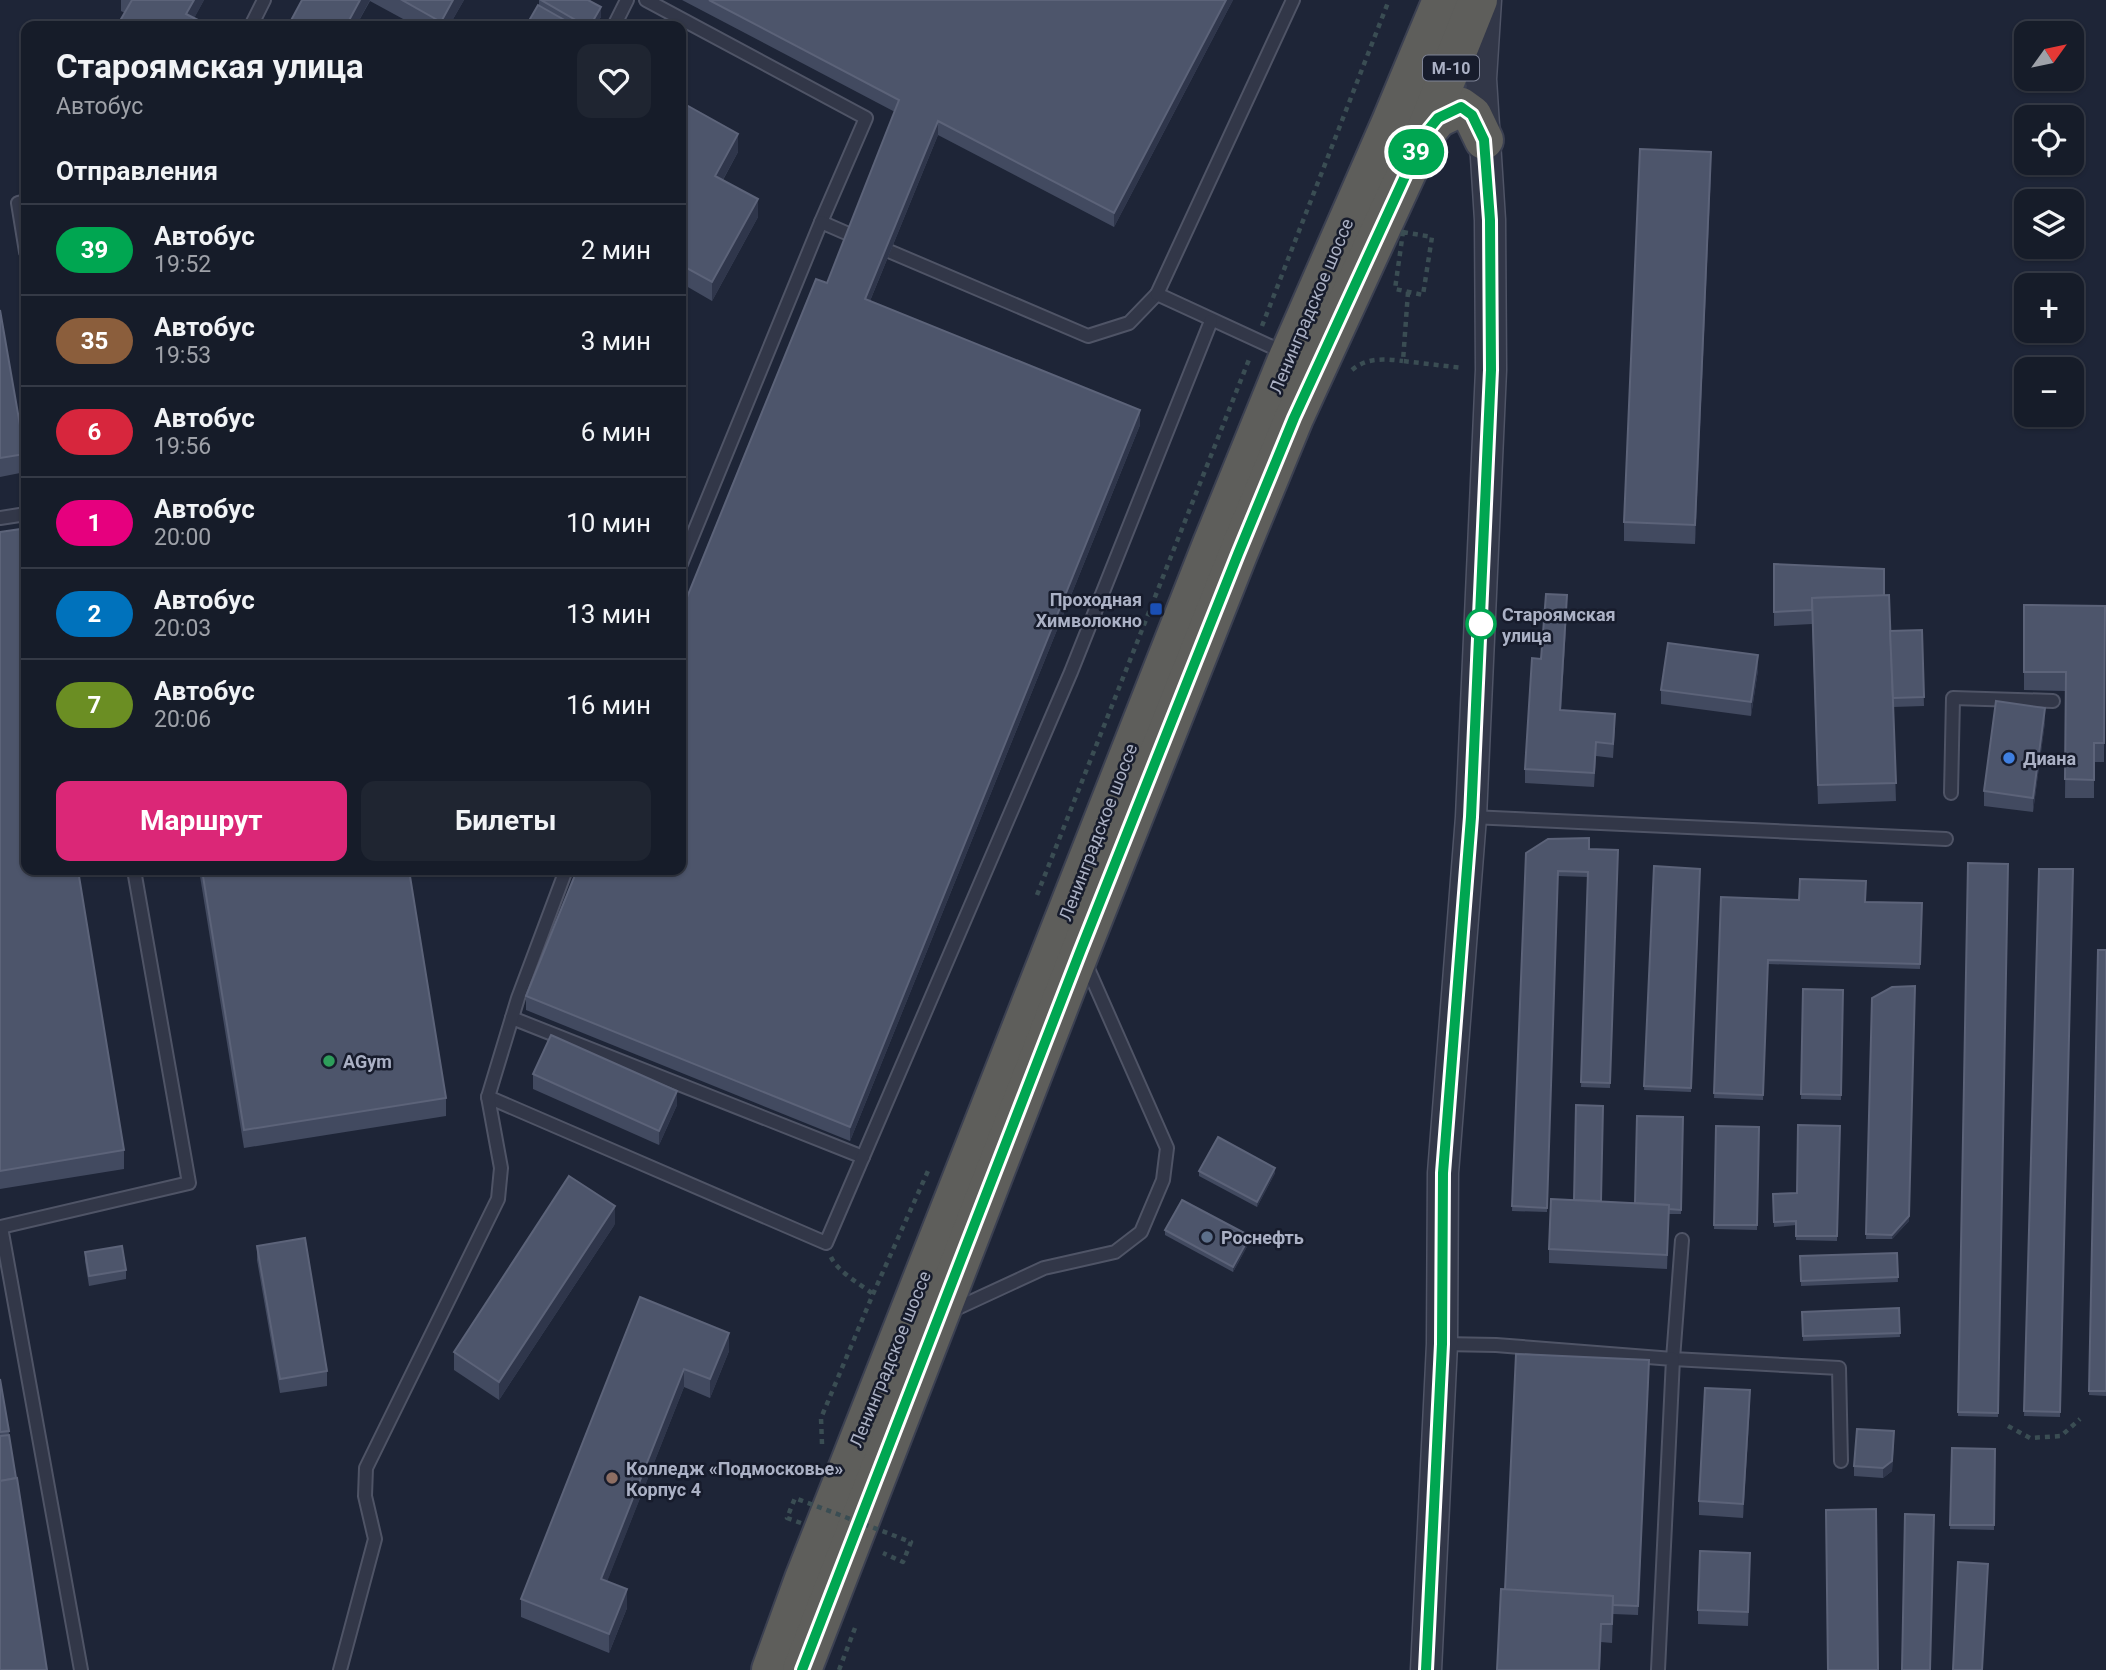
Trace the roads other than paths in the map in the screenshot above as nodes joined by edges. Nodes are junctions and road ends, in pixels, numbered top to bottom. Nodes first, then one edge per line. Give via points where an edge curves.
1 (264, 0) edge
2 (627, 0) edge
3 (646, 0) edge
4 (1293, 0) edge
5 (1442, 0) edge
6 (1478, 0) edge
7 (1486, 0) edge
8 (1500, 0) edge
9 (254, 21) edge
10 (616, 21) edge
11 (685, 21) edge
12 (686, 21) edge
13 (1424, 135) junction
14 (1484, 140) junction
15 (21, 202) edge
16 (1490, 220) junction
17 (21, 221) edge
18 (821, 222) junction
19 (1157, 294) junction
20 (1210, 321) junction
21 (1289, 355) junction
22 (21, 515) edge
23 (0, 519) edge
24 (686, 552) edge
25 (2053, 701) dead end
26 (1951, 793) dead end
27 (1471, 817) junction
28 (1946, 839) dead end
29 (135, 875) edge
30 (564, 875) edge
31 (1080, 952) junction
32 (512, 1017) junction
33 (488, 1097) junction
34 (863, 1157) junction
35 (1, 1227) edge
36 (1682, 1240) dead end
37 (938, 1317) junction
38 (1442, 1344) junction
39 (1672, 1359) junction
40 (1841, 1461) dead end
41 (81, 1670) edge
42 (340, 1670) edge
43 (771, 1670) edge
44 (802, 1670) edge
45 (1426, 1670) edge
46 (1658, 1670) edge

1 - 9 lane
2 - 10 lane
3 - 11 lane
4 - 19 lane
5 - 21 highway, Ленинградское шоссе / М-10
6 - 13 highway, Ленинградское шоссе / М-10
7 - 14 street via 1481,79
8 - 16 street via 1500,93
12 - 18 lane via 866,118
13 - 14 highway via 1438,118 1461,107 1472,115
13 - 31 highway, Ленинградское шоссе / М-10 via 1294,418
14 - 16 street
15 - 17 lane
16 - 27 street via 1491,370
18 - 19 lane via 1088,337 1129,323
18 - 24 lane
19 - 20 lane
20 - 21 lane
20 - 34 lane via 1071,673
21 - 43 highway, Ленинградское шоссе / М-10
22 - 23 lane
25 - 26 lane via 1953,698
27 - 28 lane
27 - 38 street via 1443,1173
29 - 35 lane via 189,1183
30 - 32 lane
31 - 37 highway, Ленинградское шоссе / М-10
31 - 37 lane via 1167,1148 1163,1180 1140,1232 1115,1252 1044,1268
32 - 33 lane
32 - 34 lane
33 - 34 lane via 825,1243
33 - 42 lane via 501,1168 498,1199 366,1468 365,1496 375,1539
35 - 41 lane
36 - 39 lane
37 - 44 highway, Ленинградское шоссе / М-10
38 - 39 lane
38 - 45 street
39 - 40 lane via 1839,1368
39 - 46 lane

